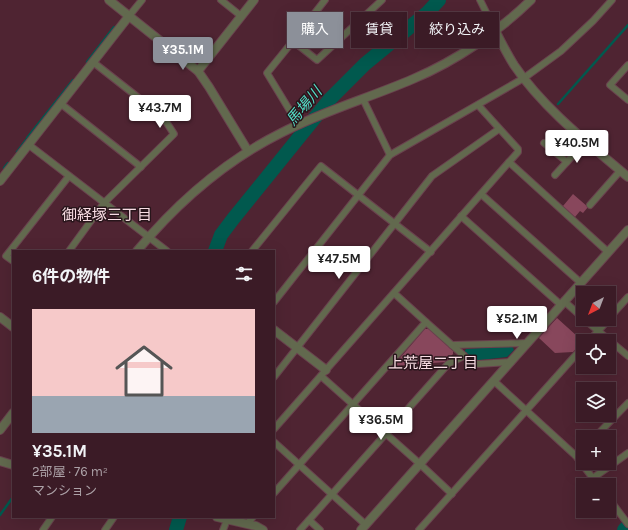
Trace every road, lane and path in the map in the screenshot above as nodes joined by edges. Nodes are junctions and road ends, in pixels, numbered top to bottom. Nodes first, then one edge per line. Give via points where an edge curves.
1 (109, 0) edge
2 (142, 0) edge
3 (221, 0) edge
4 (254, 0) edge
5 (325, 0) edge
6 (382, 0) edge
7 (480, 0) edge
8 (531, 0) edge
9 (612, 0) edge
10 (316, 12) edge
11 (486, 12) edge
12 (130, 16) junction
13 (241, 16) junction
14 (499, 27) edge
15 (343, 36) edge
16 (499, 38) edge
17 (287, 48) edge
18 (302, 48) edge
19 (330, 48) edge
20 (467, 48) edge
21 (93, 62) junction
22 (628, 65) edge
23 (198, 71) junction
24 (524, 78) junction
25 (363, 99) junction
26 (628, 100) edge
27 (60, 104) junction
28 (478, 105) junction
29 (298, 124) junction
30 (499, 129) junction
31 (586, 141) junction
32 (544, 143) dead end
33 (29, 144) junction
34 (248, 151) junction
35 (390, 155) junction
36 (509, 162) junction
37 (567, 162) junction
38 (141, 167) junction
39 (620, 171) junction
40 (555, 175) dead end
41 (69, 176) junction
42 (628, 177) edge
43 (0, 181) edge
44 (481, 194) junction
45 (359, 196) junction
46 (104, 203) junction
47 (590, 205) dead end
48 (462, 216) junction
49 (394, 223) junction
50 (628, 230) edge
51 (148, 237) junction
52 (69, 250) edge
53 (138, 250) edge
54 (166, 250) edge
55 (253, 250) edge
56 (431, 252) junction
57 (608, 252) junction
58 (12, 260) edge
59 (581, 283) junction
60 (394, 293) junction
61 (628, 297) edge
62 (275, 301) edge
63 (563, 304) junction
64 (616, 311) edge
65 (576, 313) edge
66 (0, 317) edge
67 (426, 322) junction
68 (12, 325) edge
69 (593, 326) edge
70 (603, 326) edge
71 (275, 331) edge
72 (598, 331) junction
73 (595, 334) edge
74 (528, 343) junction
75 (452, 346) junction
76 (297, 348) junction
77 (576, 355) edge
78 (464, 356) junction
79 (628, 356) edge
80 (511, 362) junction
81 (323, 373) junction
82 (275, 376) edge
83 (494, 381) junction
84 (628, 402) edge
85 (353, 404) junction
86 (525, 411) junction
87 (12, 414) edge
88 (275, 428) edge
89 (0, 430) edge
90 (602, 430) edge
91 (386, 433) junction
92 (275, 443) edge
93 (628, 453) edge
94 (576, 456) edge
95 (0, 461) edge
96 (420, 464) junction
97 (12, 465) edge
98 (300, 465) junction
99 (587, 470) edge
100 (593, 478) joint
101 (275, 492) edge
102 (332, 494) junction
103 (452, 494) junction
104 (616, 508) edge
105 (51, 518) edge
106 (113, 518) edge
107 (220, 518) edge
108 (252, 518) edge
109 (227, 520) junction
110 (309, 520) junction
111 (247, 524) junction
112 (628, 524) edge
113 (364, 527) edge
114 (43, 530) edge
115 (105, 530) edge
116 (223, 530) edge
117 (263, 530) edge
118 (300, 530) edge
119 (320, 530) edge
120 (419, 530) edge

1 - 12 street
2 - 12 street
3 - 13 street
4 - 13 street
5 - 10 street
6 - 15 street
7 - 11 street
8 - 14 street
9 - 24 street via 561,52
12 - 21 street
12 - 23 street
13 - 23 street
16 - 24 street
17 - 29 street via 267,73
18 - 19 street via 317,60
20 - 25 street via 414,78
21 - 27 street
21 - 38 street via 163,117 174,134
22 - 26 street via 610,85
23 - 34 street
24 - 28 street
24 - 31 street
25 - 29 street
25 - 35 street
27 - 33 street
27 - 38 street
28 - 30 street
28 - 35 street
29 - 34 street
30 - 36 street via 518,149
30 - 49 street via 432,176
31 - 37 street
31 - 39 street
32 - 37 street
33 - 41 street
33 - 43 street
34 - 51 street via 194,191
35 - 45 street
36 - 44 street
36 - 57 street
37 - 40 street
38 - 46 street
39 - 42 street
39 - 47 street
41 - 46 street
41 - 58 street via 6,256
44 - 48 street
44 - 59 street
45 - 49 street
45 - 55 street via 320,166
45 - 62 street
46 - 51 street
46 - 52 street
48 - 56 street
48 - 63 street
49 - 56 street
49 - 76 street
50 - 57 street
51 - 53 street
51 - 54 street
56 - 60 street
57 - 59 street
59 - 63 street
60 - 67 street
60 - 81 street
61 - 64 street
63 - 65 street
63 - 74 street
66 - 68 street
67 - 75 street
67 - 85 street
69 - 72 street
70 - 72 street
71 - 76 street
72 - 73 street
72 - 79 street
74 - 75 street
74 - 80 street
75 - 78 street
76 - 81 street via 312,358
76 - 82 street
77 - 86 street
78 - 80 street via 478,364
78 - 91 street via 448,364
80 - 83 street
81 - 85 street
81 - 88 street
83 - 86 street
83 - 96 street
84 - 90 street
85 - 91 street
85 - 98 street
86 - 94 street
86 - 103 street
87 - 89 street
91 - 96 street
91 - 102 street
92 - 98 street
93 - 100 street
95 - 97 street
96 - 103 street
96 - 113 street
98 - 101 street
98 - 102 street
99 - 100 street
102 - 110 street
102 - 113 street
103 - 120 street
104 - 112 street
105 - 114 street
106 - 115 street
107 - 109 street
108 - 111 street
109 - 111 street
109 - 116 street
110 - 118 street
110 - 119 street
111 - 117 street

